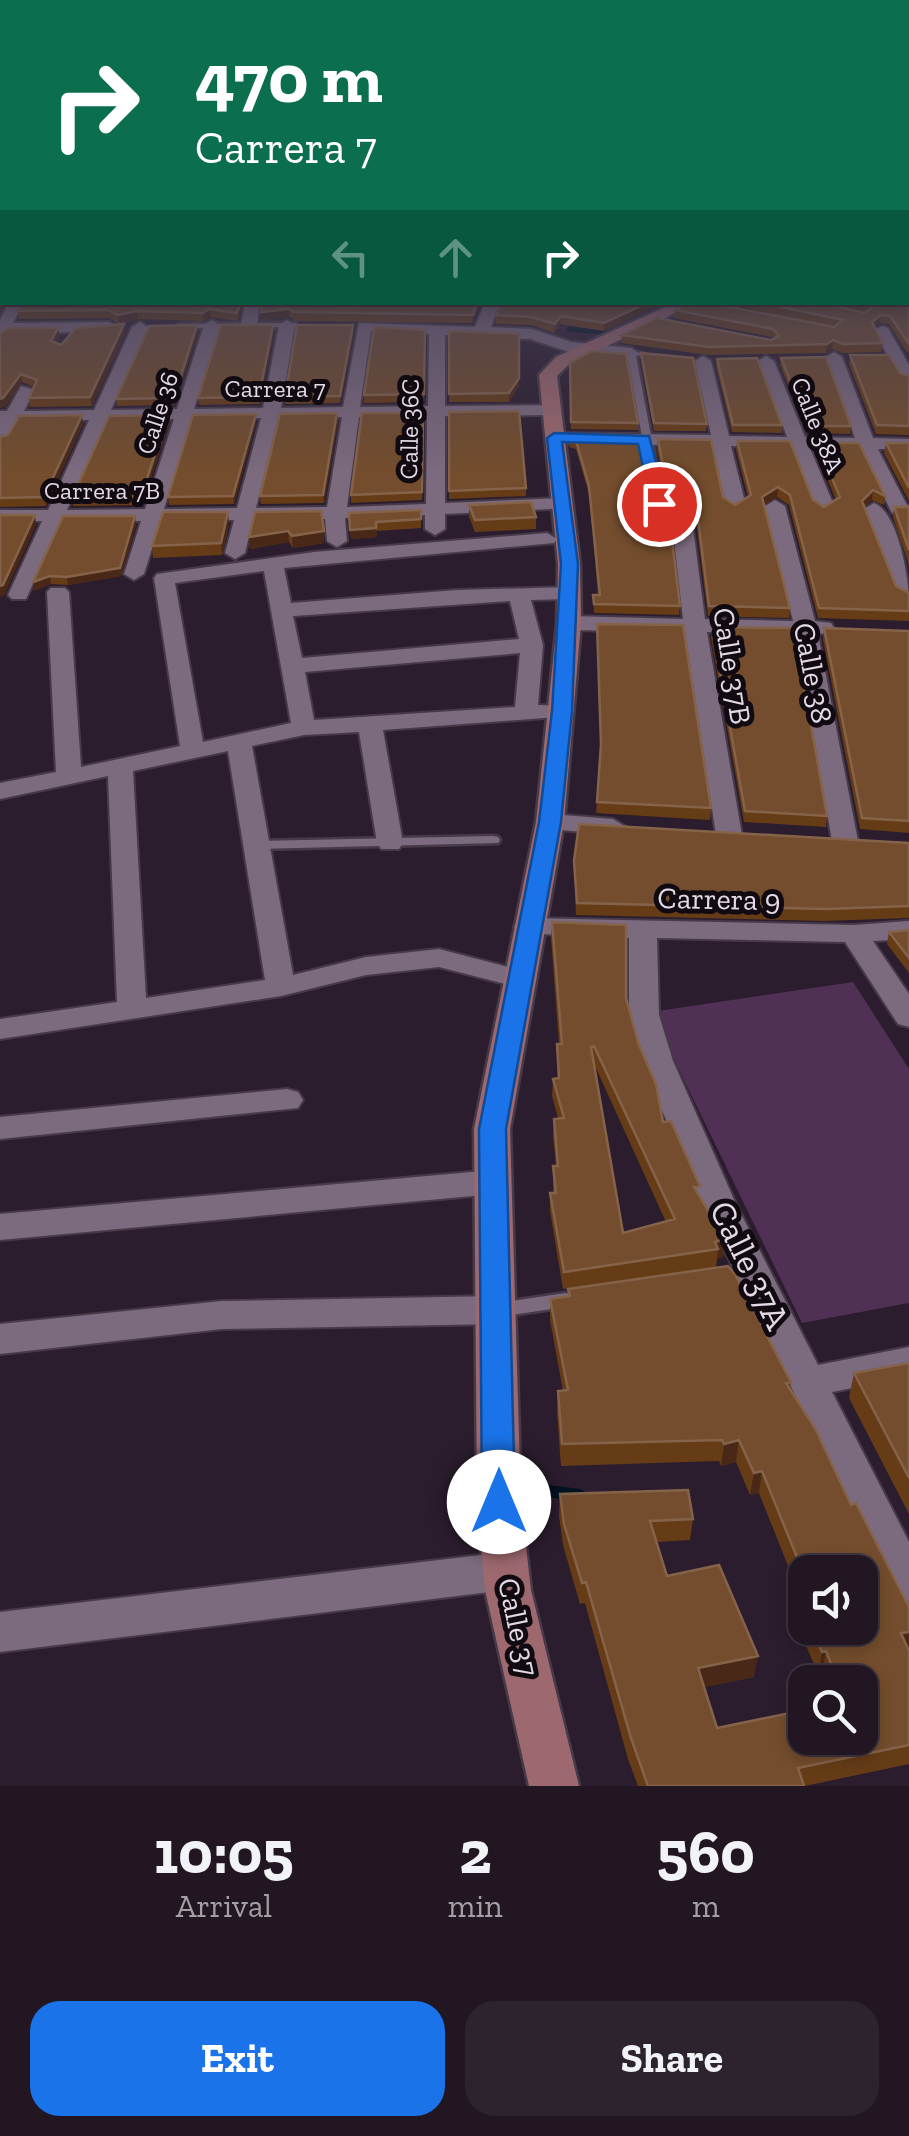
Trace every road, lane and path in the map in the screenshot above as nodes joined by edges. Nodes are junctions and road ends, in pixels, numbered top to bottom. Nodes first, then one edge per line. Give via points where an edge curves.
1 (15, 306) edge
2 (252, 306) edge
3 (491, 306) edge
4 (690, 306) edge
5 (250, 324) junction
6 (212, 325) junction
7 (297, 325) joint
8 (176, 326) edge
9 (437, 329) junction
10 (882, 331) edge
11 (1, 332) edge
12 (480, 332) junction
13 (586, 349) junction
14 (638, 354) joint
15 (834, 357) dead end
16 (896, 357) edge
17 (703, 360) dead end
18 (766, 361) dead end
19 (909, 379) edge
20 (27, 390) dead end
21 (354, 412) junction
22 (433, 412) junction
23 (270, 413) junction
24 (102, 414) junction
25 (184, 414) junction
26 (7, 416) edge
27 (552, 424) junction
28 (0, 438) edge
29 (644, 439) junction
30 (719, 440) junction
31 (796, 442) junction
32 (866, 443) junction
33 (909, 444) edge
34 (564, 504) junction
35 (670, 504) joint
36 (736, 506) edge
37 (774, 506) dead end
38 (825, 508) edge
39 (874, 509) dead end
40 (899, 509) edge
41 (150, 514) junction
42 (336, 514) junction
43 (244, 515) junction
44 (0, 516) edge
45 (53, 516) junction
46 (546, 539) dead end
47 (338, 541) dead end
48 (236, 553) dead end
49 (443, 555) junction
50 (273, 565) junction
51 (134, 574) dead end
52 (58, 592) dead end
53 (19, 595) dead end
54 (520, 595) junction
55 (909, 595) edge
56 (569, 608) junction
57 (283, 610) junction
58 (695, 627) junction
59 (806, 628) junction
60 (840, 629) edge
61 (532, 645) junction
62 (293, 666) junction
63 (562, 711) junction
64 (526, 713) junction
65 (370, 724) junction
66 (304, 728) junction
67 (239, 744) junction
68 (193, 754) junction
69 (120, 768) junction
70 (68, 778) junction
71 (0, 791) edge
72 (550, 822) junction
73 (649, 830) edge
74 (728, 835) edge
75 (494, 840) dead end
76 (390, 842) junction
77 (877, 842) edge
78 (256, 845) junction
79 (528, 927) junction
80 (643, 930) junction
81 (909, 930) edge
82 (854, 934) junction
83 (521, 979) junction
84 (281, 988) junction
85 (132, 1010) junction
86 (909, 1017) edge
87 (0, 1029) edge
88 (287, 1100) dead end
89 (0, 1128) edge
90 (494, 1182) junction
91 (0, 1227) edge
92 (576, 1298) edge
93 (498, 1310) junction
94 (0, 1339) edge
95 (909, 1362) edge
96 (808, 1382) junction
97 (506, 1571) junction
98 (909, 1584) edge
99 (0, 1632) edge
100 (554, 1786) edge

1 - 11 street
2 - 5 street
3 - 12 street
4 - 13 main road, Calle 37
5 - 6 lane
5 - 7 lane
6 - 8 lane
6 - 25 street, Calle 36
7 - 23 street
9 - 12 street
9 - 21 street via 354,326
9 - 22 street, Calle 36C
10 - 16 street
11 - 24 street via 133,327
12 - 13 street via 532,334
13 - 14 street
13 - 27 main road, Calle 37 via 548,375
14 - 29 lane, Calle 37B
15 - 32 street
16 - 19 street
17 - 30 street
18 - 31 street, Calle 38A
20 - 26 street
21 - 22 street, Carrera 7
21 - 23 street, Carrera 7
21 - 42 street
22 - 27 street, Carrera 7
22 - 49 street, Calle 36C
23 - 25 street, Carrera 7
23 - 43 street
24 - 25 street, Carrera 7
24 - 26 street, Carrera 7
24 - 45 street
25 - 41 street, Calle 36
26 - 28 street
27 - 29 street, Carrera 7
27 - 34 main road, Calle 37
29 - 30 street, Carrera 7
29 - 35 lane, Calle 37B
30 - 31 street, Carrera 7
30 - 36 street
31 - 32 street, Carrera 7
31 - 38 street, Calle 38A
32 - 33 street, Carrera 7
32 - 40 street
34 - 49 street, Carrera 7B
34 - 56 main road, Calle 37
35 - 58 street, Calle 37B
37 - 59 street, Calle 38
39 - 55 street
41 - 43 street, Carrera 7B
41 - 45 street, Carrera 7B
41 - 51 street, Calle 36
42 - 43 street, Carrera 7B
42 - 47 street
42 - 49 street, Carrera 7B
43 - 48 street
44 - 45 street, Carrera 7B
45 - 53 street
46 - 49 street
49 - 50 street
49 - 54 street
49 - 57 street
50 - 57 street
50 - 68 street via 164,578
52 - 70 street
54 - 56 street
54 - 61 street
56 - 58 street
56 - 63 main road, Calle 37
57 - 62 street
58 - 59 street
58 - 74 street, Calle 37B
59 - 60 street
59 - 77 street, Calle 38 via 835,841
61 - 62 street
61 - 64 street
62 - 66 street
63 - 64 street
63 - 72 main road, Calle 37
64 - 65 street
65 - 66 street
65 - 76 street
66 - 67 street
67 - 68 street
67 - 78 street
68 - 69 street
69 - 70 street
69 - 85 street
70 - 71 street
72 - 73 street
72 - 79 main road, Calle 37
75 - 76 lane
76 - 78 lane
78 - 84 street
79 - 80 street, Carrera 9
79 - 83 main road, Calle 37
80 - 82 street, Carrera 9
80 - 96 street, Calle 37A via 644,1015 657,1061 742,1273
81 - 82 street, Carrera 9
82 - 86 street
83 - 84 street via 438,958 366,966
83 - 90 main road, Calle 37 via 492,1129
84 - 85 street
85 - 87 street
88 - 89 street
90 - 91 street
90 - 93 main road, Calle 37
92 - 93 lane
93 - 94 street via 222,1315
93 - 97 main road, Calle 37
95 - 96 street
96 - 98 street, Calle 37A
97 - 99 street
97 - 100 main road, Calle 37

